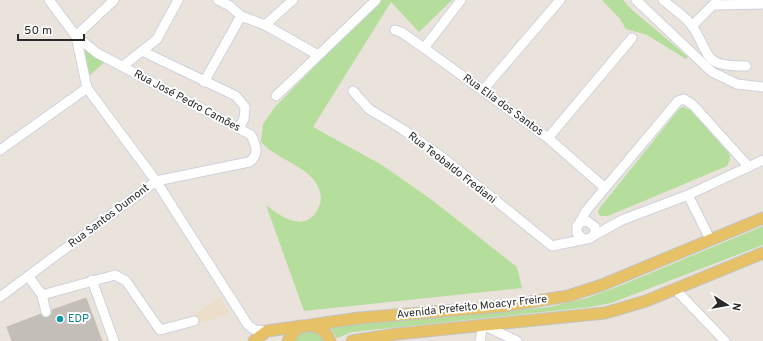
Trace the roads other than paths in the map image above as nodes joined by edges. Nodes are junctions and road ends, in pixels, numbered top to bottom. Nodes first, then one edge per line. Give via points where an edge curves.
1 (49, 0) edge
2 (114, 0) edge
3 (178, 0) edge
4 (218, 0) edge
5 (293, 0) edge
6 (376, 0) edge
7 (461, 0) edge
8 (560, 0) edge
9 (636, 0) edge
10 (663, 0) edge
11 (233, 3) edge
12 (715, 3) edge
13 (763, 4) edge
14 (241, 16) junction
15 (265, 25) junction
16 (692, 26) junction
17 (395, 30) dead end
18 (76, 36) junction
19 (632, 38) dead end
20 (424, 48) junction
21 (142, 51) junction
22 (318, 55) junction
23 (123, 66) junction
24 (746, 66) dead end
25 (204, 82) junction
26 (763, 87) edge
27 (87, 88) junction
28 (353, 90) dead end
29 (483, 90) junction
30 (276, 96) dead end
31 (239, 128) junction
32 (548, 138) junction
33 (0, 150) edge
34 (254, 158) joint
35 (763, 160) edge
36 (749, 167) junction
37 (156, 181) junction
38 (605, 188) junction
39 (688, 195) junction
40 (593, 204) junction
41 (763, 218) edge
42 (622, 220) junction
43 (592, 223) junction
44 (577, 227) junction
45 (593, 236) junction
46 (582, 239) junction
47 (710, 239) junction
48 (556, 245) junction
49 (763, 253) edge
50 (29, 277) junction
51 (92, 280) junction
52 (675, 288) junction
53 (42, 295) junction
54 (0, 297) edge
55 (46, 312) tunnel mouth
56 (194, 321) dead end
57 (248, 325) junction
58 (483, 325) junction
59 (307, 326) junction
60 (267, 331) junction
61 (114, 341) edge
62 (249, 341) edge
63 (254, 341) edge
64 (288, 341) edge
65 (330, 341) edge
66 (352, 341) edge
67 (480, 341) edge
68 (518, 341) edge
69 (725, 341) edge

1 - 18 street
2 - 18 street
3 - 21 street via 157,39
4 - 11 street
5 - 15 street
6 - 22 street
7 - 20 street
8 - 29 street
9 - 26 street via 712,72 737,84
10 - 16 street
11 - 14 street
12 - 13 street
12 - 16 street
14 - 15 street
14 - 25 street
15 - 22 street
16 - 24 street via 706,54 714,62 725,66
17 - 20 street, Rua Elia dos Santos
18 - 23 street, Rua José Pedro Camões via 97,53
18 - 27 street
19 - 32 street
20 - 29 street, Rua Elia dos Santos
21 - 23 street
21 - 25 street
22 - 30 street
23 - 31 street, Rua José Pedro Camões
25 - 31 street via 241,100 245,113
27 - 33 street
27 - 37 street
28 - 48 street, Rua Teobaldo Frediani via 369,109 442,157
29 - 32 street, Rua Elia dos Santos
31 - 34 street, Rua José Pedro Camões via 254,141
32 - 38 street, Rua Elia dos Santos
34 - 37 street, Rua Santos Dumont via 249,162
35 - 36 street
36 - 38 street via 693,105 684,99 674,105
36 - 39 street
37 - 50 street, Rua Santos Dumont
37 - 57 street
38 - 40 street
39 - 42 street
39 - 47 street
40 - 43 street
40 - 44 street
41 - 47 main road, Avenida Prefeito Moacyr Freire
42 - 43 street
42 - 45 street
43 - 44 street via 584,220
43 - 45 street via 595,230
44 - 46 street via 578,235
44 - 48 street
45 - 46 street
46 - 48 street
47 - 59 main road, Avenida Prefeito Moacyr Freire via 602,285 568,296 505,306 359,318
49 - 52 main road, Avenida Prefeito Moacyr Freire
50 - 53 street
50 - 54 street, Rua Santos Dumont
51 - 53 street
51 - 56 street via 115,275 126,281 160,330
51 - 61 street
52 - 58 main road, Avenida Prefeito Moacyr Freire via 646,301 604,313
52 - 69 street
53 - 55 street
57 - 60 street via 255,330
57 - 62 street
58 - 66 main road, Avenida Prefeito Moacyr Freire
58 - 67 street
58 - 68 street
59 - 60 main road, Avenida Prefeito Moacyr Freire
59 - 64 main road via 292,334
59 - 65 main road via 324,331
60 - 63 main road, Avenida Prefeito Moacyr Freire

